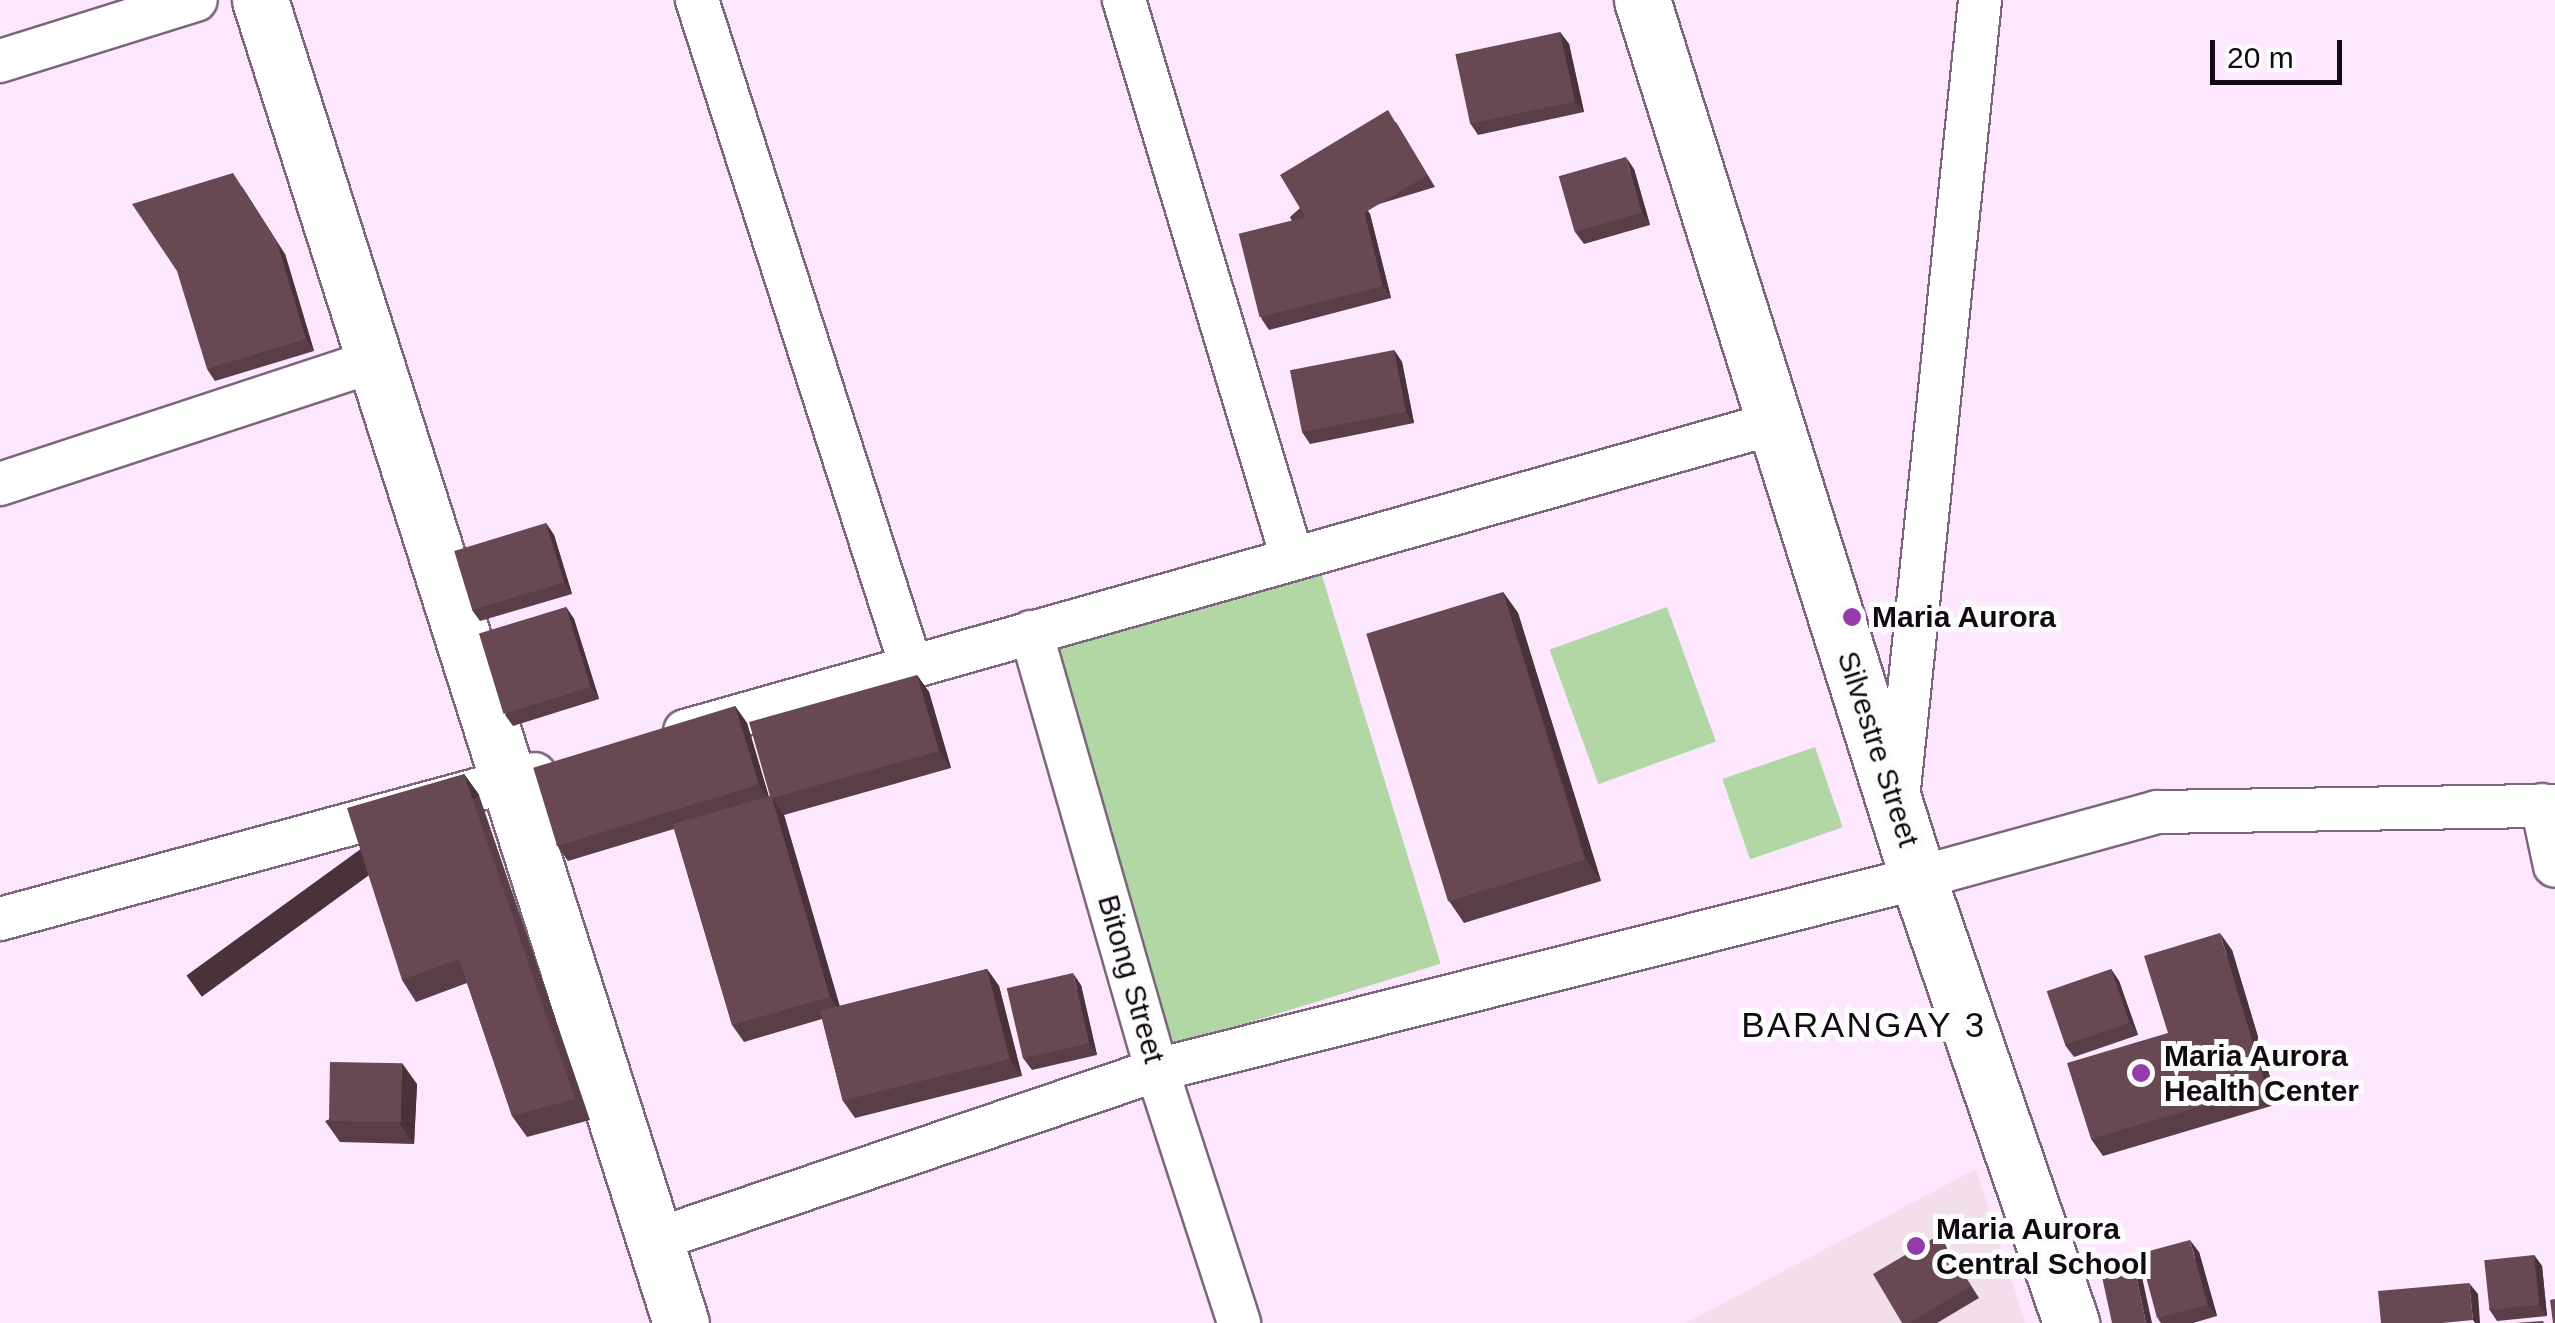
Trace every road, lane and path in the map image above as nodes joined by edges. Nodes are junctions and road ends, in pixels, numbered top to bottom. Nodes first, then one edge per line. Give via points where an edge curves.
1 (196, 0) edge
2 (260, 0) edge
3 (697, 0) edge
4 (1124, 0) edge
5 (1642, 0) edge
6 (1980, 0) edge
7 (0, 60) edge
8 (372, 362) junction
9 (1774, 423) junction
10 (0, 484) edge
11 (1292, 557) junction
12 (1032, 632) junction
13 (911, 666) junction
14 (654, 740) edge
15 (581, 761) edge
16 (507, 782) junction
17 (2548, 806) edge
18 (1897, 810) junction
19 (2555, 866) edge
20 (1918, 878) junction
21 (0, 919) edge
22 (1157, 1070) junction
23 (654, 1240) junction
24 (681, 1323) edge
25 (1239, 1323) edge
26 (2072, 1323) edge

1 - 7 street
2 - 8 main road
3 - 13 street
4 - 11 street
5 - 9 main road, Silvestre Street
6 - 18 street
8 - 10 street
8 - 16 main road
9 - 11 street
9 - 18 main road, Silvestre Street
11 - 12 street
12 - 13 street
12 - 22 street, Bitong Street
13 - 14 street
15 - 16 street
16 - 21 street
16 - 23 main road
17 - 19 street
17 - 20 street via 2157,812
18 - 20 main road, Silvestre Street
20 - 22 street
20 - 26 main road, Silvestre Street
22 - 23 street
22 - 25 street, Bitong Street
23 - 24 main road

